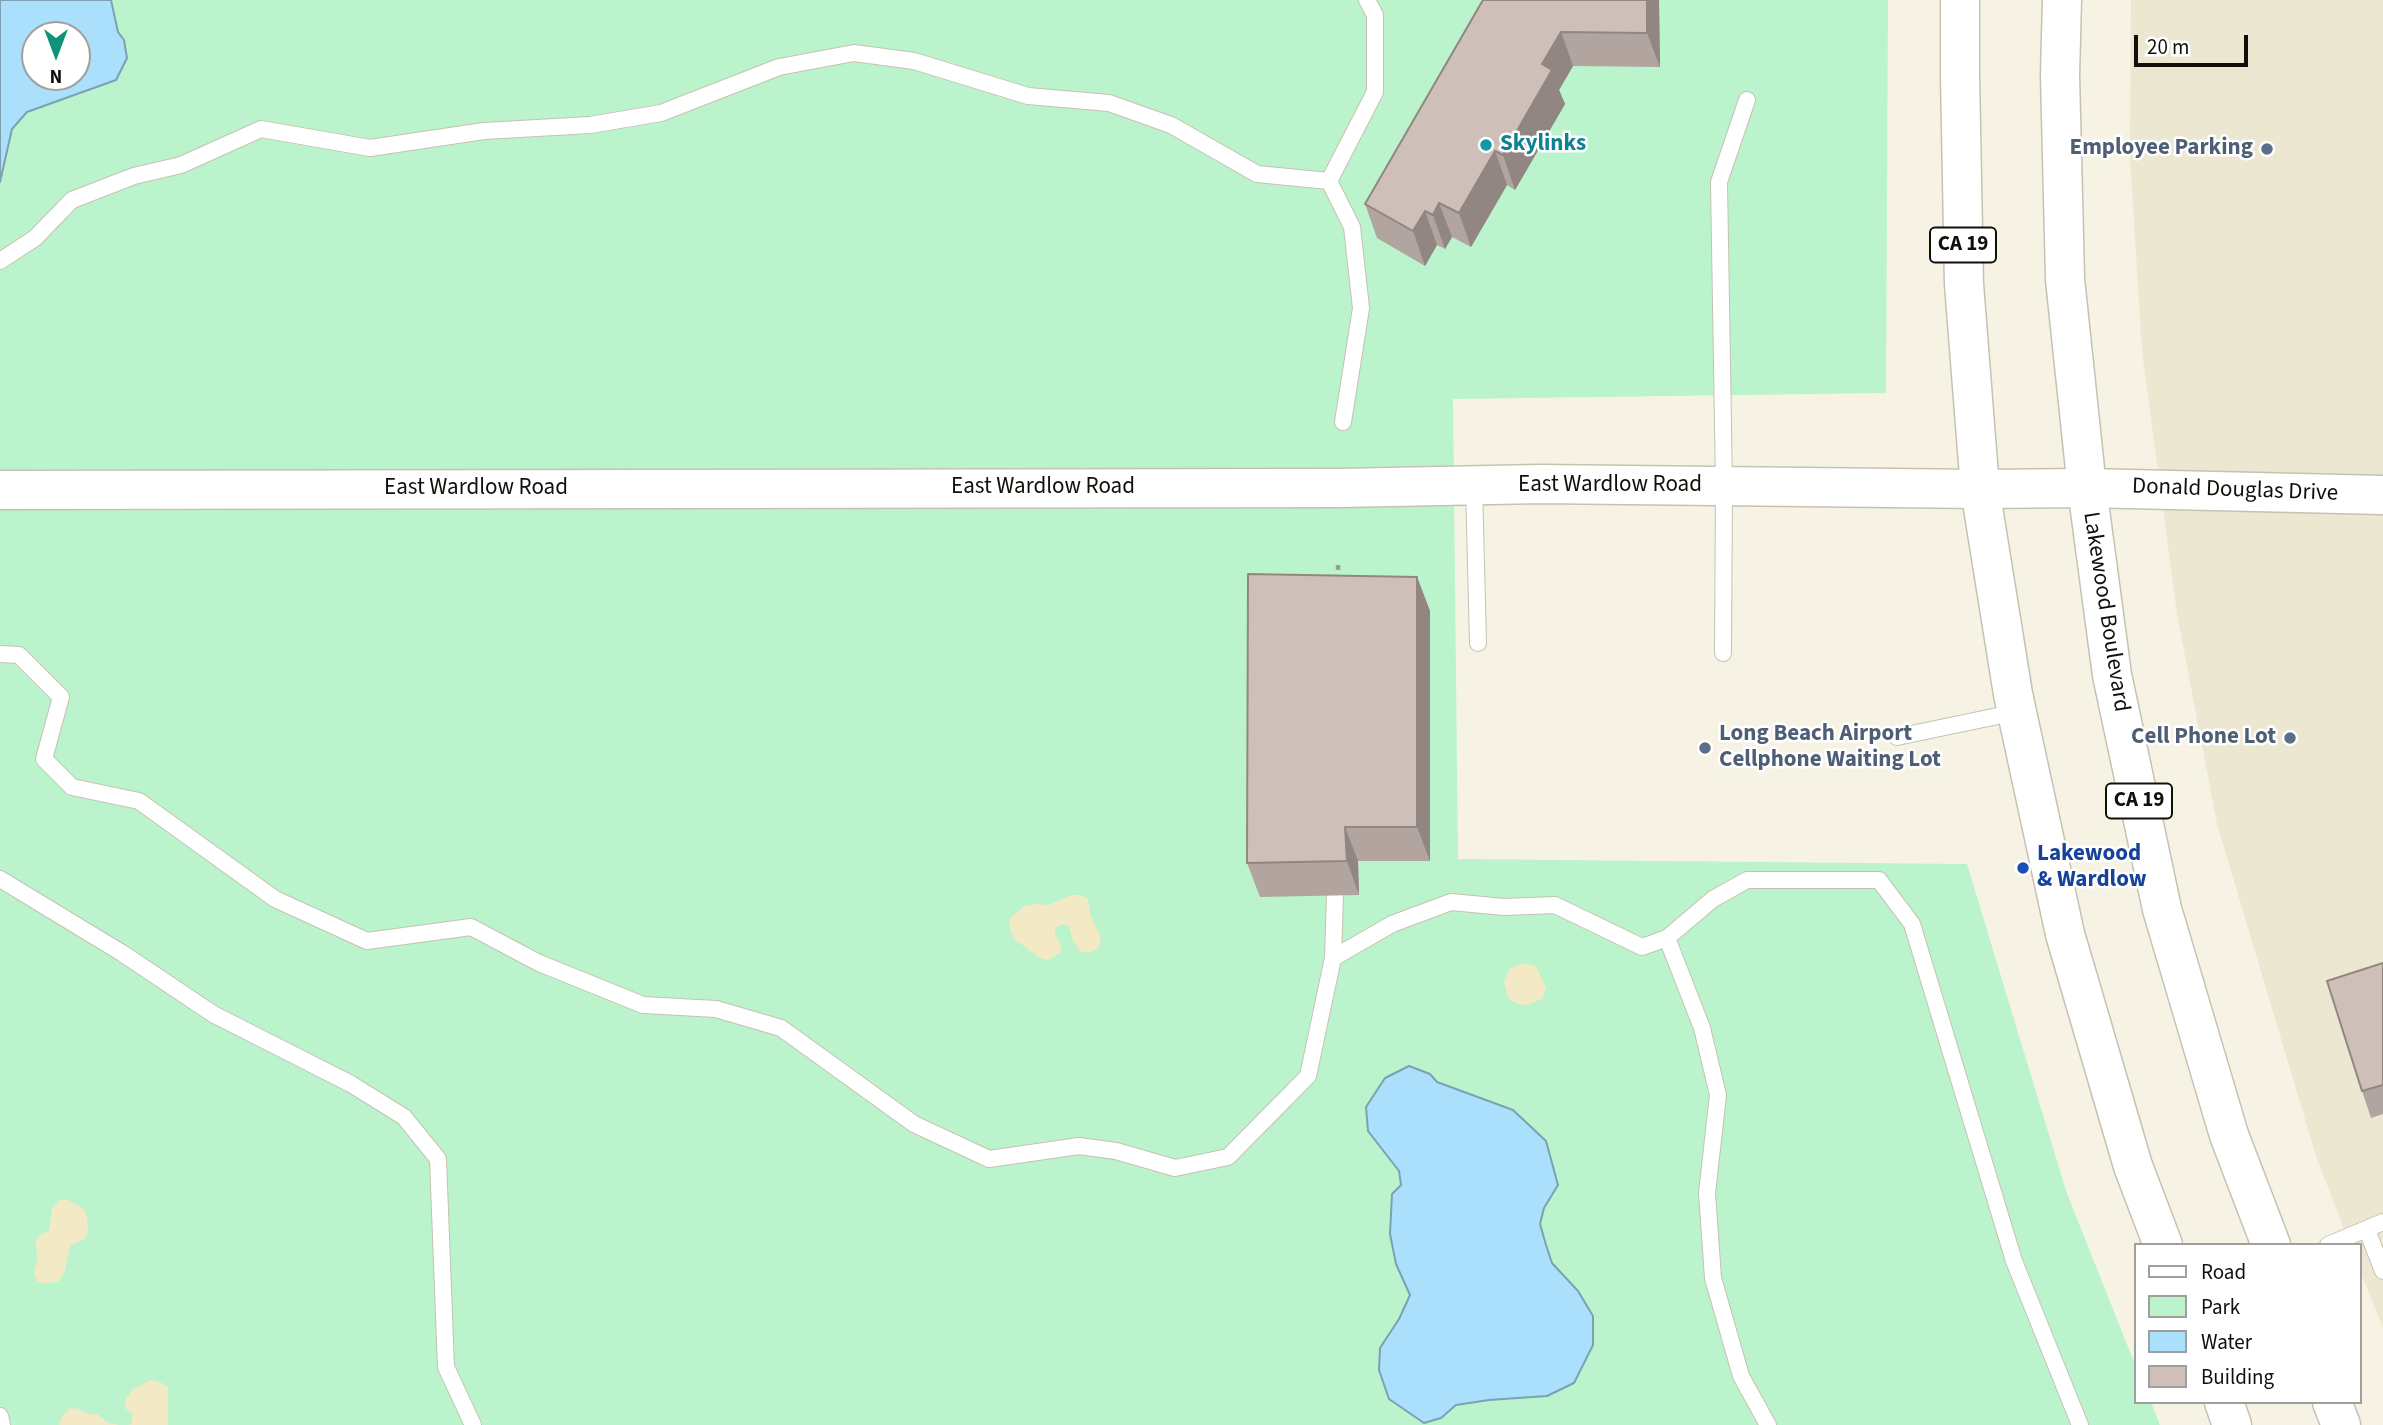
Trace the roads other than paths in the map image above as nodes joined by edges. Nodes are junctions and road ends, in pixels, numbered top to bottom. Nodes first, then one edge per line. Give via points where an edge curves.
1 (1367, 0) edge
2 (1961, 0) edge
3 (2062, 0) edge
4 (1747, 100) dead end
5 (1329, 181) junction
6 (0, 261) edge
7 (1343, 422) dead end
8 (1474, 486) junction
9 (1724, 486) junction
10 (2087, 488) junction
11 (1980, 489) junction
12 (0, 490) edge
13 (2383, 495) edge
14 (1478, 643) dead end
15 (1723, 653) dead end
16 (0, 654) edge
17 (2017, 712) junction
18 (1897, 737) dead end
19 (0, 879) edge
20 (1335, 895) edge
21 (1667, 938) junction
22 (1333, 958) junction
23 (2383, 1222) edge
24 (2367, 1230) junction
25 (2162, 1243) edge
26 (2270, 1243) edge
27 (2333, 1243) edge
28 (2383, 1270) edge
29 (2225, 1404) edge
30 (2333, 1404) edge
31 (0, 1416) edge
32 (2, 1425) edge
33 (473, 1425) edge
34 (1768, 1425) edge
35 (2080, 1425) edge
36 (2232, 1425) edge
37 (2341, 1425) edge

1 - 5 lane via 1375,16 1375,92
2 - 11 main road, CA 19 via 1964,284
3 - 10 main road, Lakewood Boulevard / CA 19 via 2064,279
4 - 9 lane via 1719,182
5 - 6 lane via 1257,174 1171,125 1109,103 1028,96 914,61 854,53 779,67 661,113 590,125 484,131 370,148 261,129 181,165 134,176 72,200 35,238
5 - 7 lane via 1352,227 1361,308
8 - 9 main road, East Wardlow Road
8 - 12 main road, East Wardlow Road
8 - 14 lane
9 - 11 main road, East Wardlow Road
9 - 15 lane
10 - 11 main road, East Wardlow Road
10 - 13 main road, Donald Douglas Drive
10 - 26 main road, Lakewood Boulevard / CA 19 via 2112,675 2162,909 2229,1135
11 - 17 main road, CA 19
16 - 22 lane via 19,655 61,697 44,759 72,787 139,801 275,899 368,941 471,928 539,963 643,1005 716,1009 781,1028 914,1124 989,1159 1079,1146 1175,1168 1228,1157 1308,1076
17 - 18 lane
17 - 25 main road, CA 19 via 2064,934 2133,1166
19 - 33 lane via 213,1014 351,1084 404,1117 438,1159 446,1367
20 - 22 lane
21 - 22 lane via 1642,947 1555,905 1451,902 1392,924
21 - 34 lane via 1702,1028 1718,1095 1707,1193 1713,1278 1741,1376
21 - 35 lane via 1713,899 1747,880 1879,880 1912,924 2014,1261
23 - 24 lane
24 - 27 lane
24 - 28 lane
29 - 36 main road
30 - 37 main road
31 - 32 lane

